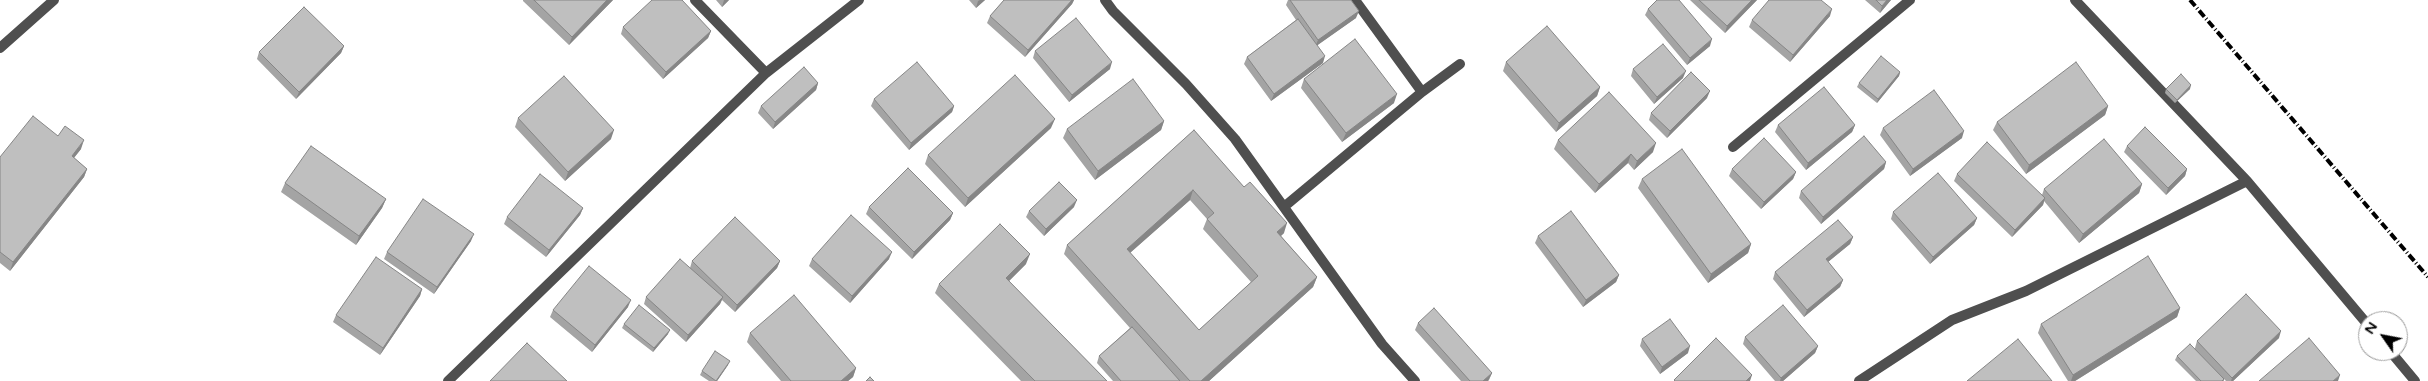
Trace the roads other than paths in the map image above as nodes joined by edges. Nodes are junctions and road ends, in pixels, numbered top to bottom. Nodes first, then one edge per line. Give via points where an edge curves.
1 (54, 0) edge
2 (695, 0) edge
3 (859, 0) edge
4 (1105, 0) edge
5 (1355, 0) edge
6 (1910, 0) edge
7 (2075, 0) edge
8 (0, 48) edge
9 (1460, 64) dead end
10 (766, 74) junction
11 (1422, 92) junction
12 (1733, 147) dead end
13 (2247, 181) junction
14 (1285, 206) junction
15 (2358, 313) edge
16 (2398, 361) edge
17 (448, 381) edge
18 (1415, 381) edge
19 (1859, 381) edge
20 (2415, 381) edge

1 - 8 street
2 - 10 street
3 - 10 street
4 - 14 street via 1235,139
5 - 11 street
6 - 12 street
7 - 13 street
9 - 11 street
10 - 17 street
11 - 14 street
13 - 15 street
13 - 19 street via 2026,290 1952,320
14 - 18 street via 1382,344
16 - 20 street

